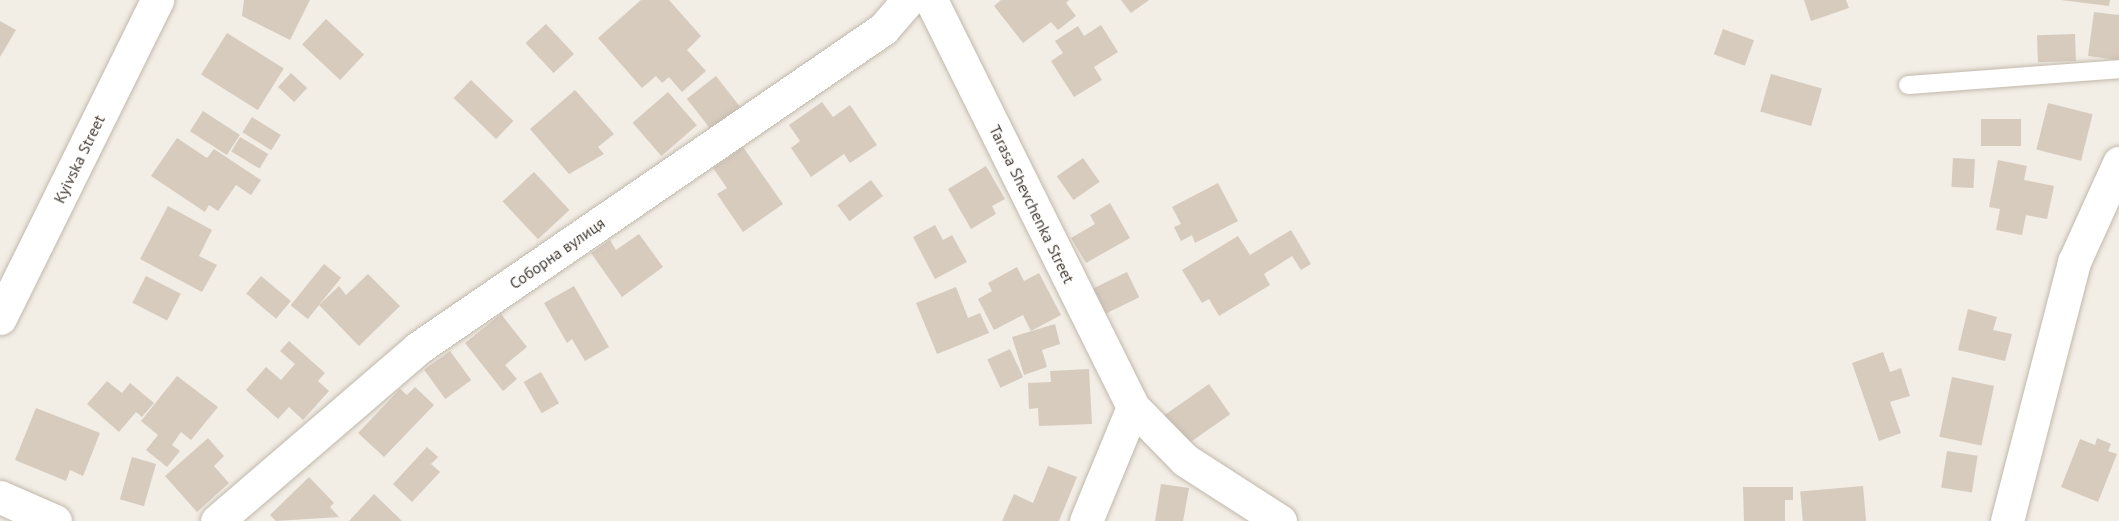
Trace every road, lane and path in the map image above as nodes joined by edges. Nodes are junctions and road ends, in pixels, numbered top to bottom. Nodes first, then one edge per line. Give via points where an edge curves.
1 (157, 0) edge
2 (908, 0) edge
3 (931, 0) edge
4 (2119, 69) edge
5 (1908, 85) dead end
6 (2119, 163) edge
7 (0, 318) edge
8 (1133, 407) junction
9 (0, 497) edge
10 (55, 521) edge
11 (217, 521) edge
12 (1086, 521) edge
13 (1280, 521) edge
14 (2007, 521) edge

1 - 7 street, Kyivska Street
2 - 11 street, Соборна вулиця via 883,28 418,348
3 - 8 street, Tarasa Shevchenka Street
4 - 5 lane
6 - 14 street via 2073,262
8 - 12 street
8 - 13 street, Tarasa Shevchenka Street via 1185,460
9 - 10 street

